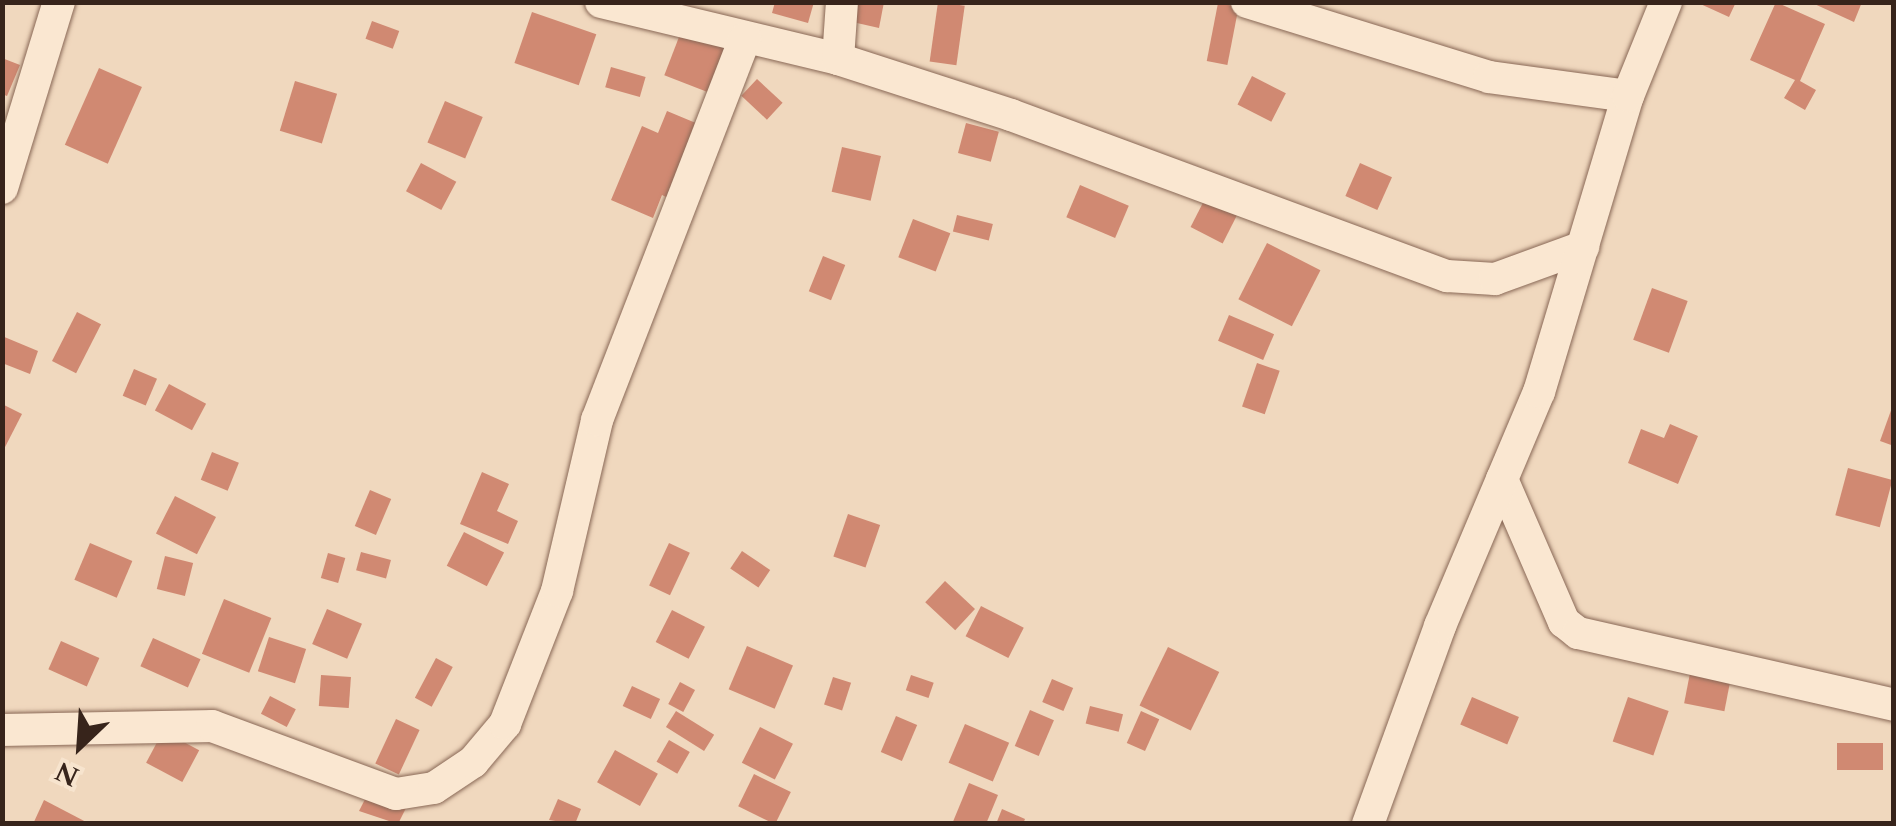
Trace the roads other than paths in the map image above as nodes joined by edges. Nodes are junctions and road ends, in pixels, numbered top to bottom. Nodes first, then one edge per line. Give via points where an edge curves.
1 (59, 2) edge
2 (601, 2) edge
3 (842, 2) edge
4 (1247, 2) edge
5 (1666, 2) edge
6 (745, 38) junction
7 (838, 59) junction
8 (1628, 96) junction
9 (2, 188) edge
10 (1583, 247) junction
11 (1502, 480) junction
12 (1894, 705) edge
13 (2, 730) edge
14 (1368, 824) edge

1 - 9 street
2 - 6 street
3 - 7 street
4 - 8 street via 1489,77
5 - 8 street
6 - 7 street
6 - 13 street via 597,420 557,591 505,724 473,762 434,788 396,794 212,726
7 - 10 street via 1011,115 1446,276 1495,279
8 - 10 street
10 - 11 street via 1539,392
11 - 12 street via 1564,622 1578,633
11 - 14 street

